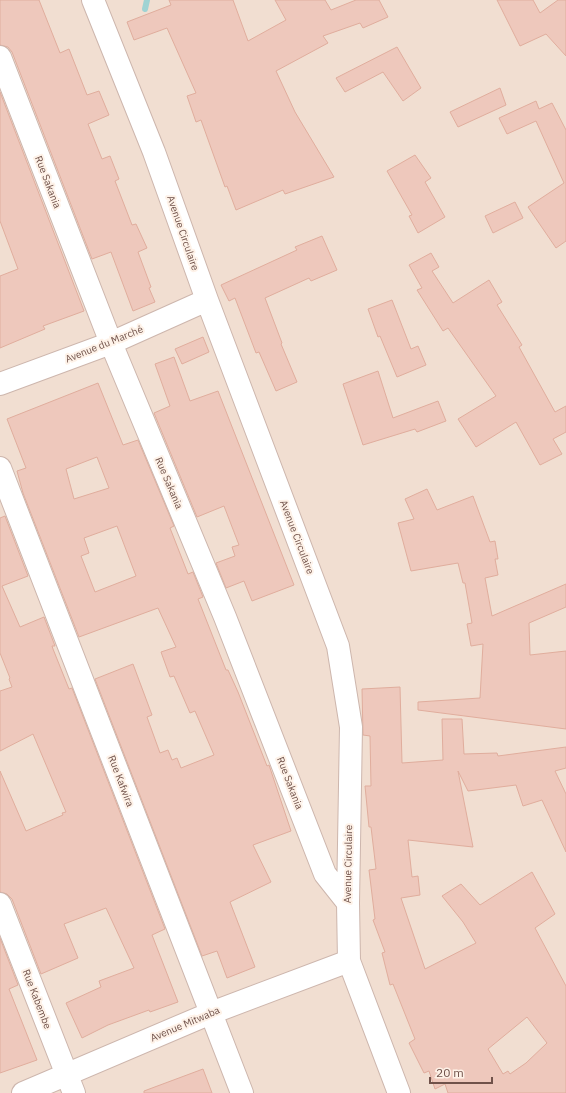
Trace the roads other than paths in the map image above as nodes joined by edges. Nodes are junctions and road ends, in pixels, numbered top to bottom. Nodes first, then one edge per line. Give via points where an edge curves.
1 (93, 0) edge
2 (0, 57) edge
3 (207, 300) junction
4 (111, 343) junction
5 (0, 384) edge
6 (0, 468) edge
7 (348, 903) junction
8 (0, 904) edge
9 (349, 961) junction
10 (211, 1013) junction
11 (71, 1084) edge
12 (23, 1093) edge
13 (242, 1093) edge
14 (399, 1093) edge

1 - 3 street, Avenue Circulaire via 156,159
2 - 4 street, Rue Sakania
3 - 4 street, Avenue du Marché
3 - 7 street, Avenue Circulaire via 338,646 351,727
4 - 5 street, Avenue du Marché
4 - 7 street, Rue Sakania via 225,618 325,874
6 - 10 street, Rue Kafwira
7 - 9 street, Avenue Circulaire
8 - 11 street, Rue Kabembe
9 - 10 street, Avenue Mitwaba
9 - 14 street, Avenue Circulaire
10 - 11 street, Avenue Mitwaba
10 - 13 street, Rue Kafwira
11 - 12 street, Avenue Mitwaba

